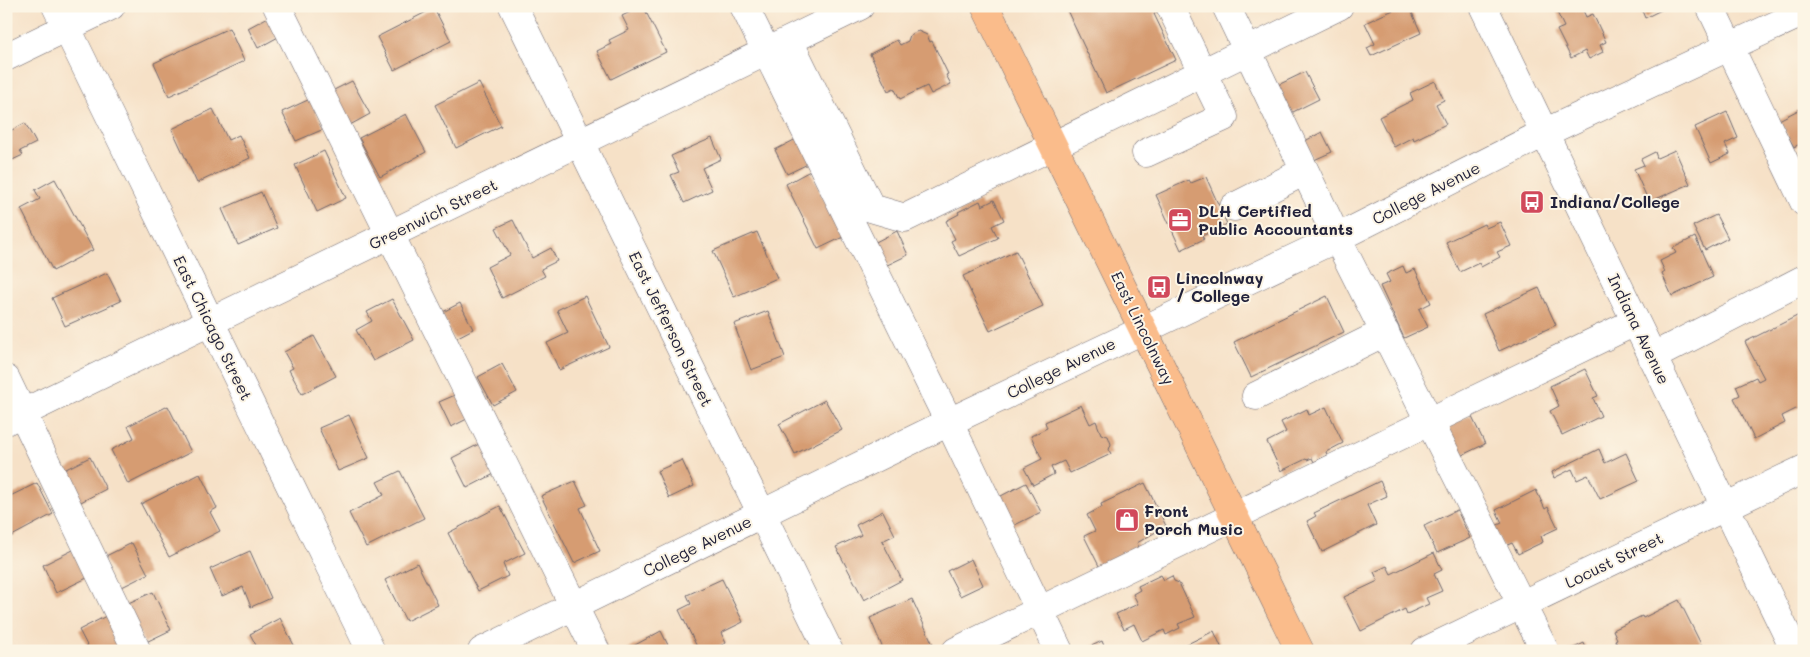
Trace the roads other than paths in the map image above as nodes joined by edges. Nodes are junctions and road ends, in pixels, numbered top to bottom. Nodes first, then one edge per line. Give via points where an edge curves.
1 (111, 6) edge
2 (277, 6) edge
3 (513, 6) edge
4 (744, 6) edge
5 (860, 6) edge
6 (985, 6) edge
7 (1170, 6) edge
8 (1226, 6) edge
9 (1340, 6) edge
10 (1483, 6) edge
11 (1710, 6) edge
12 (1804, 12) edge
13 (61, 17) edge
14 (777, 46) junction
15 (1730, 46) junction
16 (1248, 51) junction
17 (6, 57) edge
18 (1202, 73) junction
19 (1544, 133) junction
20 (580, 142) junction
21 (1053, 146) junction
22 (1146, 154) dead end
23 (1305, 171) junction
24 (1804, 202) edge
25 (1234, 207) dead end
26 (390, 235) junction
27 (1337, 238) junction
28 (1804, 279) edge
29 (210, 322) junction
30 (1635, 322) junction
31 (1143, 329) junction
32 (1385, 332) junction
33 (1652, 357) junction
34 (6, 379) edge
35 (1256, 396) dead end
36 (15, 417) edge
37 (1430, 421) junction
38 (949, 422) junction
39 (1804, 469) edge
40 (1725, 507) junction
41 (762, 514) junction
42 (1235, 516) junction
43 (1522, 604) junction
44 (574, 607) junction
45 (1039, 610) junction
46 (137, 651) edge
47 (370, 651) edge
48 (482, 651) edge
49 (596, 651) edge
50 (829, 651) edge
51 (956, 651) edge
52 (1060, 651) edge
53 (1300, 651) edge
54 (1425, 651) edge
55 (1545, 651) edge
56 (1795, 651) edge

1 - 13 street
2 - 26 street
3 - 20 street, East Jefferson Street
4 - 14 street
5 - 14 street, Greenwich Street
6 - 21 main road, East Lincolnway
7 - 18 street
8 - 16 street
9 - 16 street
10 - 19 street, Indiana Avenue
11 - 15 street
12 - 15 street, College Avenue
13 - 17 street
13 - 29 street, East Chicago Street
14 - 20 street, Greenwich Street
14 - 21 street via 871,208 905,218
14 - 38 street
15 - 19 street, College Avenue
15 - 24 street
16 - 18 street
16 - 23 street
18 - 21 street
18 - 22 street via 1224,117
19 - 27 street, College Avenue
19 - 30 street, Indiana Avenue
20 - 26 street, Greenwich Street
20 - 41 street, East Jefferson Street
21 - 31 main road, East Lincolnway
23 - 25 street
23 - 27 street
26 - 29 street, Greenwich Street
26 - 44 street
27 - 31 street, College Avenue
27 - 32 street
28 - 33 street
29 - 36 street, Greenwich Street
29 - 47 street, East Chicago Street
30 - 33 street, Indiana Avenue
30 - 37 street
31 - 38 street, College Avenue
31 - 42 main road, East Lincolnway
32 - 35 street
32 - 37 street
33 - 40 street, Indiana Avenue
34 - 36 street
36 - 46 street
37 - 42 street
37 - 43 street
38 - 41 street, College Avenue
38 - 45 street
39 - 40 street, Locust Street
40 - 43 street, Locust Street
40 - 56 street, Indiana Avenue
41 - 44 street, College Avenue
41 - 50 street, East Jefferson Street
42 - 45 street
42 - 53 main road, East Lincolnway
43 - 54 street, Locust Street
43 - 55 street
44 - 48 street, College Avenue
44 - 49 street
45 - 51 street
45 - 52 street

